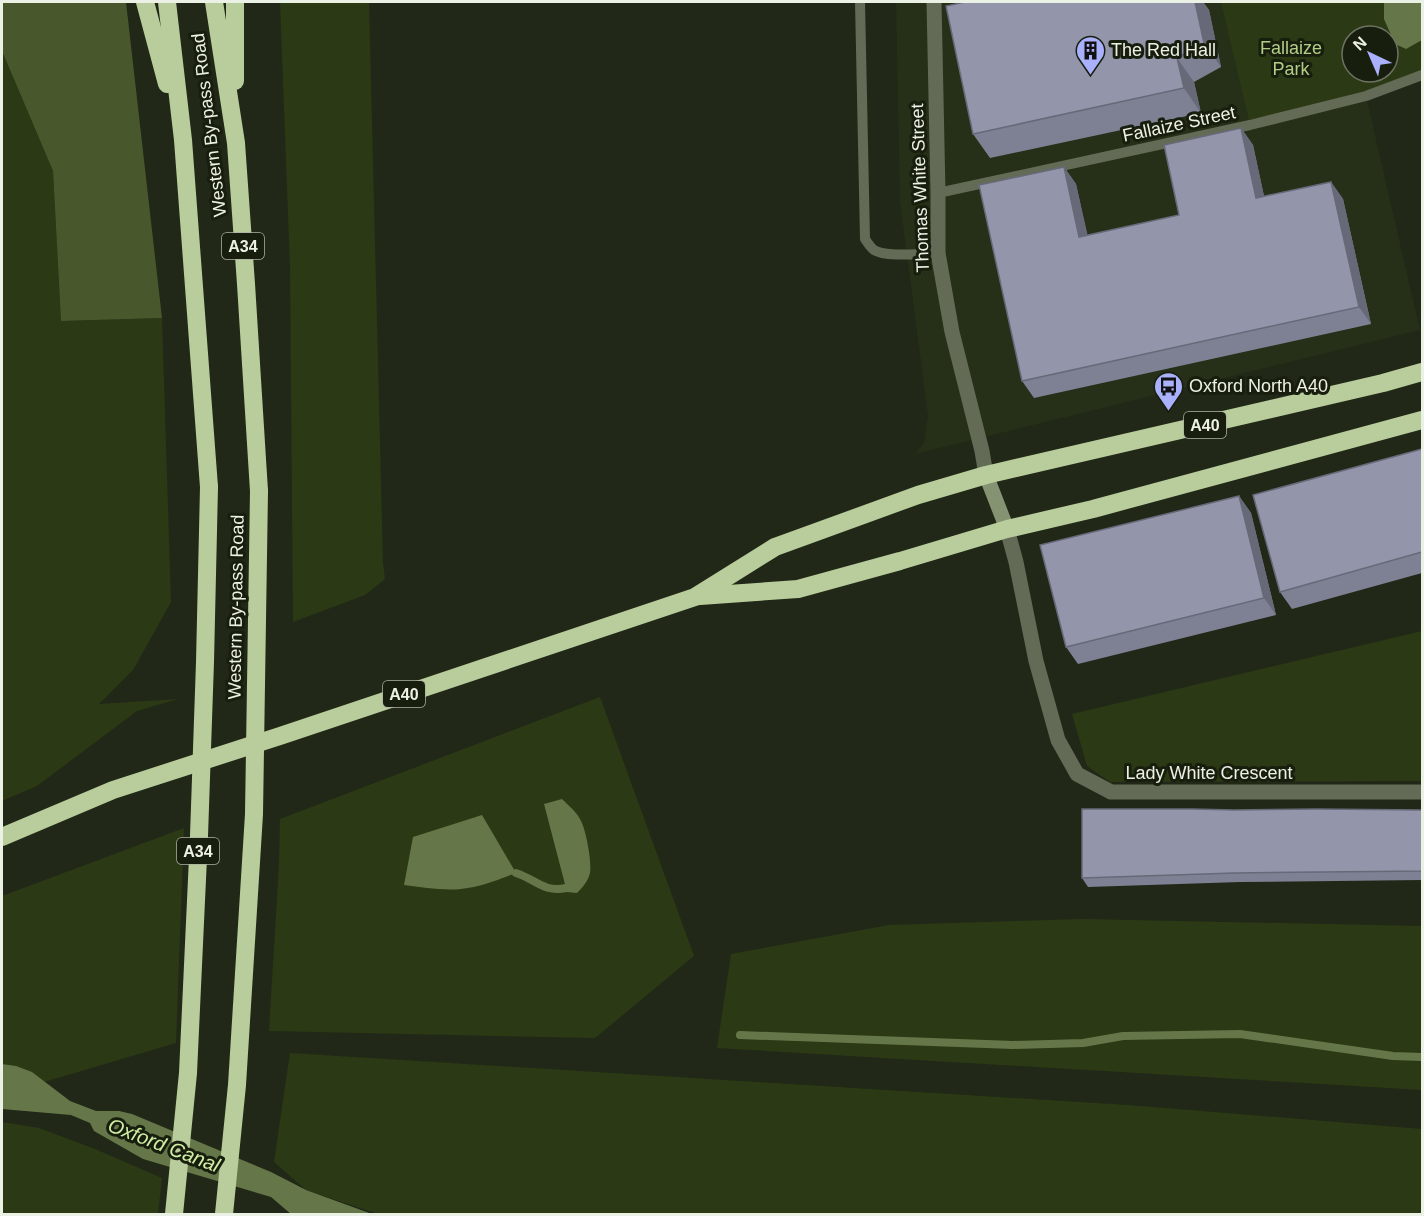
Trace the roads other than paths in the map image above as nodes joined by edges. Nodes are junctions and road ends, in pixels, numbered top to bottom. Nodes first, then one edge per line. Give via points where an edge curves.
1 (145, 2) edge
2 (167, 2) edge
3 (214, 2) edge
4 (235, 2) edge
5 (860, 2) edge
6 (934, 2) edge
7 (1422, 75) edge
8 (183, 140) junction
9 (236, 142) junction
10 (939, 194) junction
11 (939, 253) junction
12 (1422, 372) edge
13 (1422, 420) edge
14 (986, 475) junction
15 (1007, 529) junction
16 (695, 597) junction
17 (1422, 792) edge
18 (2, 837) edge
19 (174, 1215) edge
20 (224, 1215) edge

1 - 8 highway
2 - 8 highway, Western By-pass Road / A34
3 - 9 highway, Western By-pass Road / A34
4 - 9 highway
5 - 11 lane via 865,239 877,252
6 - 10 street, Thomas White Street
7 - 10 lane, Fallaize Street via 1366,96 1250,125
8 - 19 highway, Western By-pass Road / A34, bridge via 209,487 188,1073
9 - 20 highway, Western By-pass Road / A34, bridge via 259,491 254,814 237,1085
10 - 11 street, Thomas White Street
11 - 14 street, Thomas White Street via 952,332
12 - 14 highway, A40
13 - 15 highway, A40
14 - 15 street
14 - 16 highway, A40 via 918,495 775,547
15 - 16 highway, A40 via 798,589
15 - 17 street, Lady White Crescent via 1058,740 1077,774 1111,792
16 - 18 highway, A40 via 112,790

